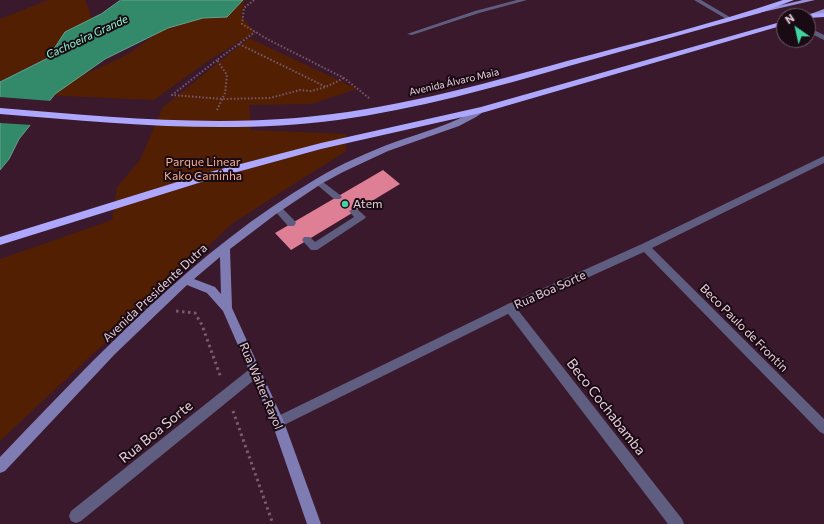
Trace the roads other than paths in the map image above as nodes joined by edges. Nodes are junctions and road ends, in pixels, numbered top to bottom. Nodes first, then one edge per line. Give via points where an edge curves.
1 (524, 0) edge
2 (698, 0) edge
3 (790, 0) edge
4 (812, 0) edge
5 (758, 11) junction
6 (730, 19) junction
7 (776, 25) edge
8 (410, 34) dead end
9 (482, 110) junction
10 (0, 111) edge
11 (824, 159) edge
12 (319, 182) junction
13 (337, 196) dead end
14 (277, 208) junction
15 (354, 211) dead end
16 (291, 223) dead end
17 (307, 240) dead end
18 (0, 241) edge
19 (225, 246) junction
20 (646, 247) junction
21 (186, 280) junction
22 (227, 308) junction
23 (510, 308) junction
24 (255, 372) junction
25 (278, 422) junction
26 (824, 428) edge
27 (0, 466) edge
28 (76, 516) dead end
29 (314, 524) edge
30 (677, 524) edge

1 - 8 street
2 - 6 street
3 - 5 highway, Avenida Álvaro Maia
4 - 5 main road
5 - 6 highway, Avenida Álvaro Maia
6 - 10 highway, Avenida Álvaro Maia via 485,88 335,117 270,123 148,123
7 - 9 highway
9 - 12 street, Avenida Presidente Dutra via 460,122 349,165
9 - 18 highway via 263,161
11 - 20 street, Rua Boa Sorte
12 - 13 street
12 - 14 street, Avenida Presidente Dutra
14 - 16 street
14 - 19 street, Avenida Presidente Dutra
15 - 17 street via 361,217 314,247
19 - 21 street, Avenida Presidente Dutra
19 - 22 street, Rua Walter Rayol
20 - 23 street, Rua Boa Sorte
20 - 26 street, Beco Paulo de Frontin
21 - 22 street via 211,290
21 - 27 street, Avenida Presidente Dutra via 150,313
22 - 24 street, Rua Walter Rayol
23 - 25 street, Rua Boa Sorte
23 - 30 street, Beco Cochabamba
24 - 25 street, Rua Walter Rayol
24 - 28 street, Rua Boa Sorte
25 - 29 street, Rua Walter Rayol

